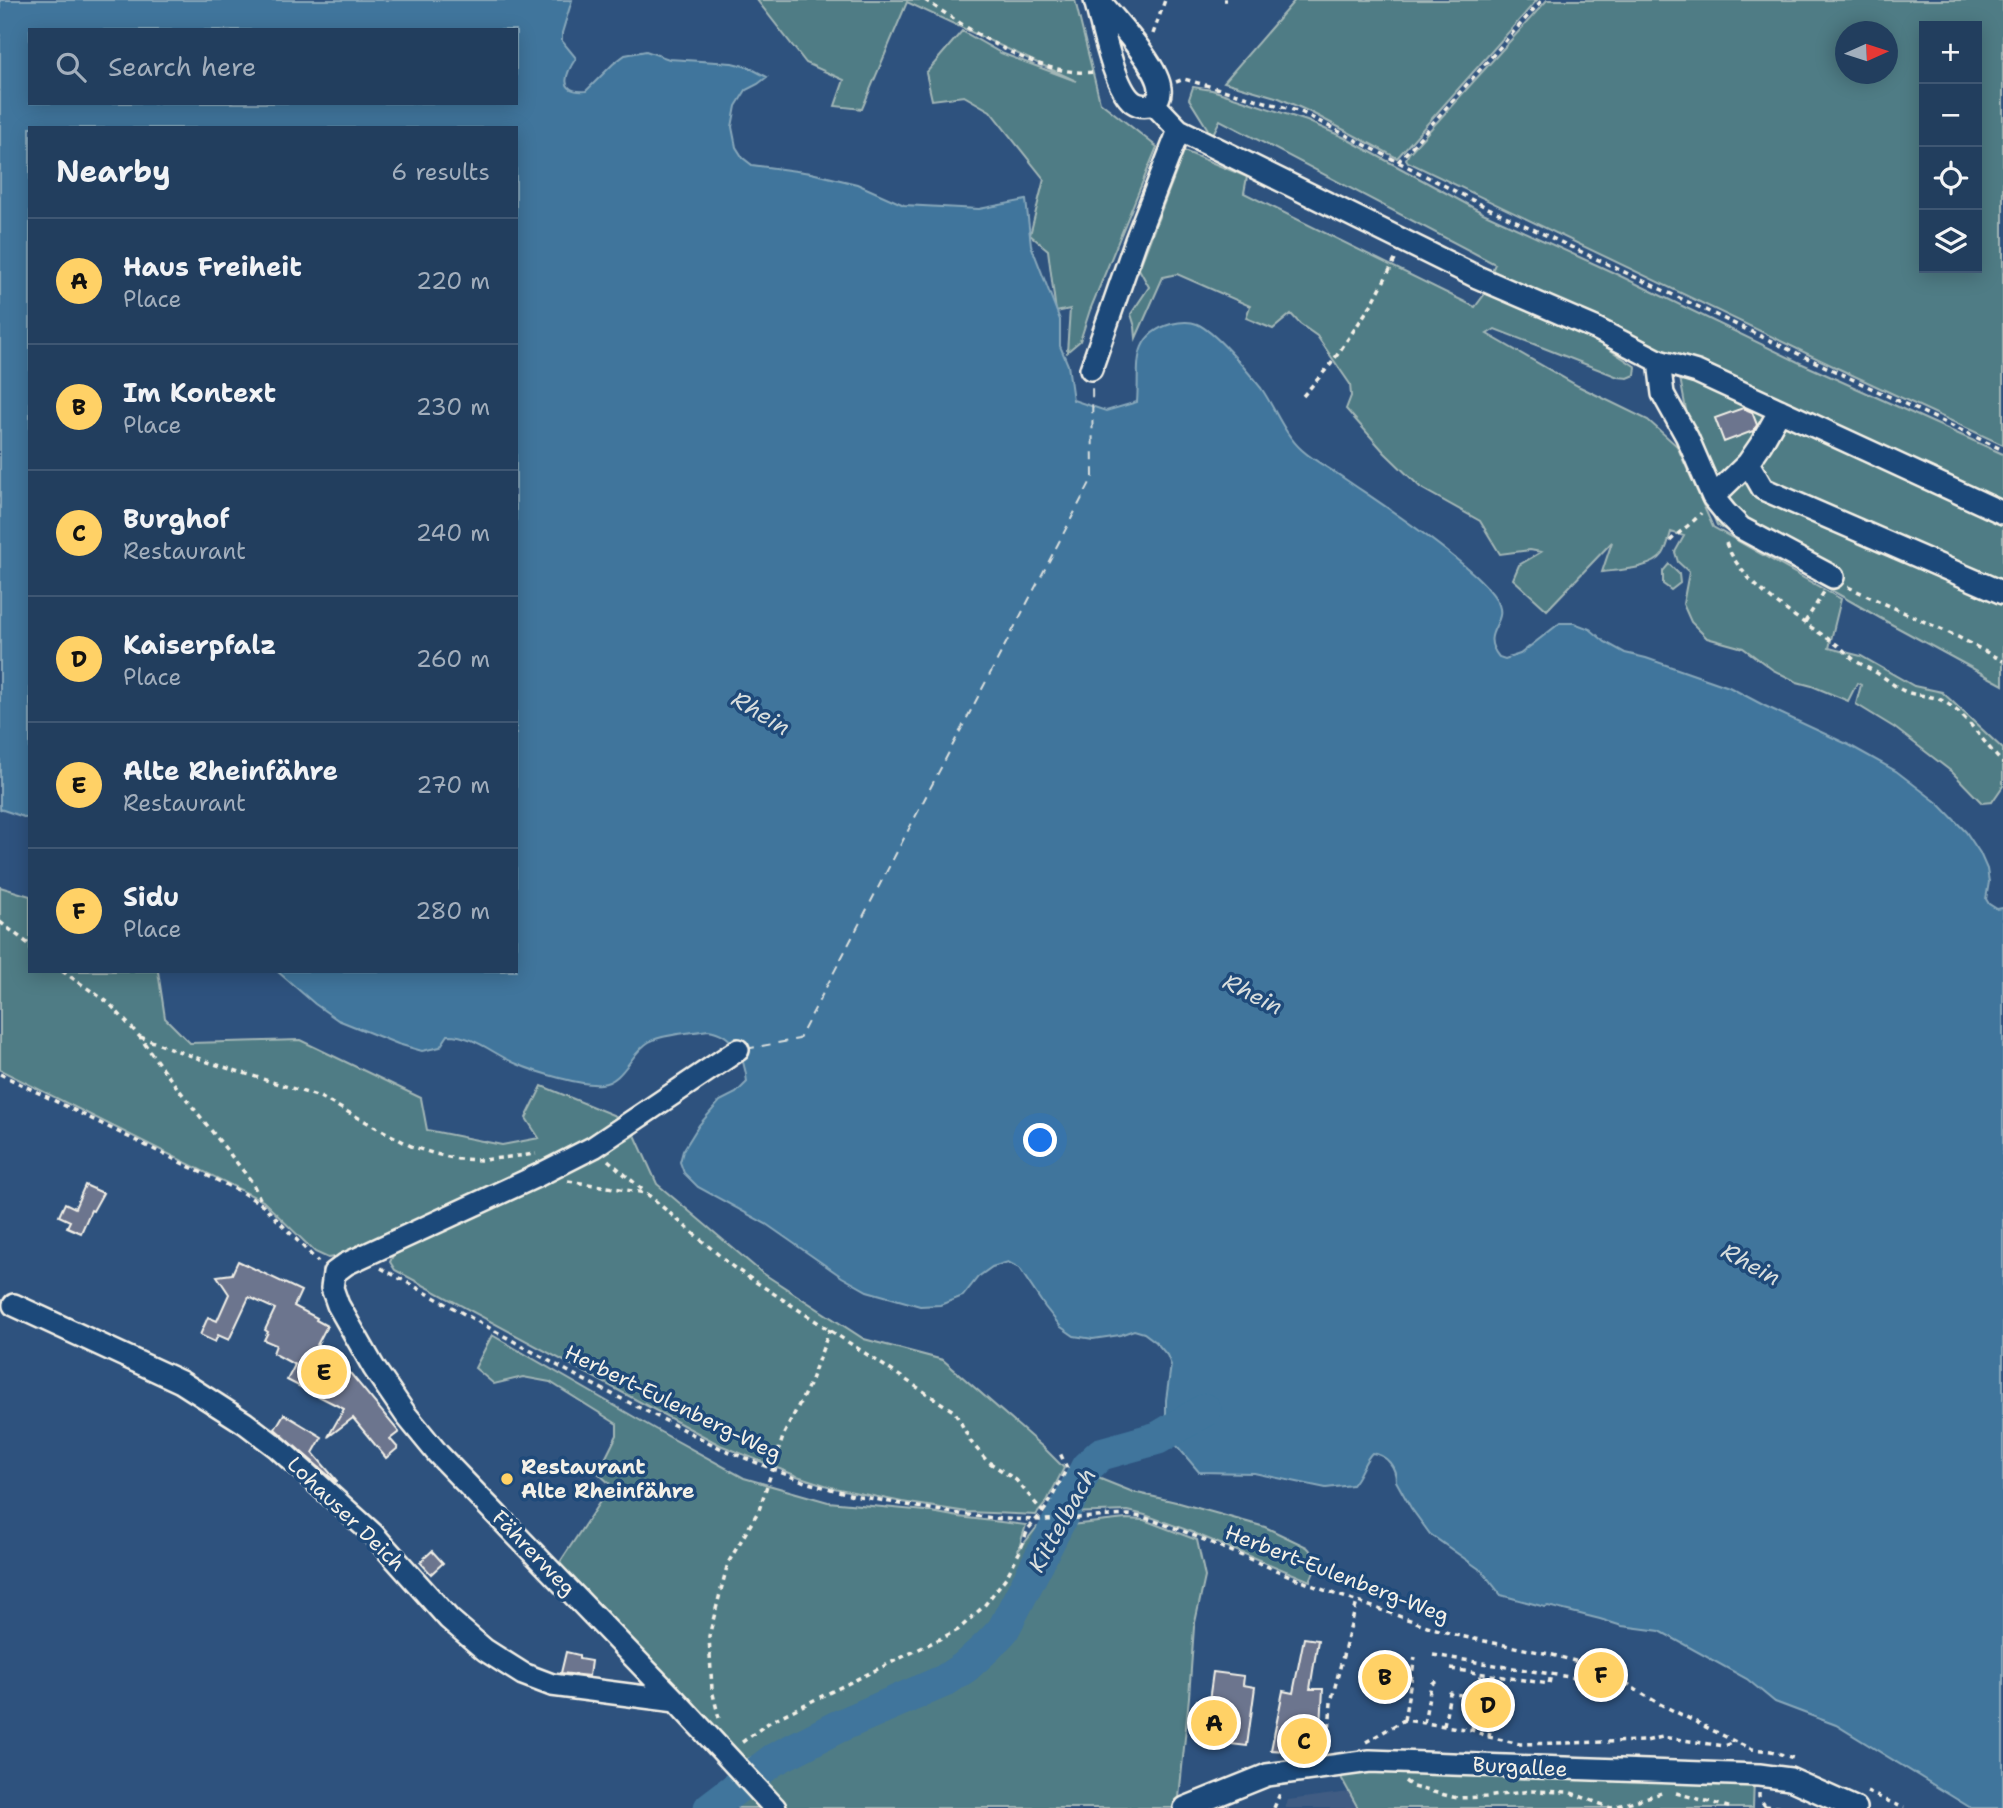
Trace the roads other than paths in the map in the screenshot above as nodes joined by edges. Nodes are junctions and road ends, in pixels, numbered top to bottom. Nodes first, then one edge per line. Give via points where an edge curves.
1 (1097, 0) edge
2 (1157, 95) junction
3 (1178, 130) junction
4 (1659, 361) junction
5 (1091, 369) dead end
6 (1780, 410) junction
7 (1748, 463) junction
8 (1713, 497) junction
9 (2003, 513) edge
10 (1833, 577) road end
11 (2003, 593) edge
12 (738, 1050) dead end
13 (14, 1305) dead end
14 (676, 1701) junction
15 (769, 1802) edge
16 (1185, 1808) edge
17 (1855, 1808) edge

1 - 2 street via 1144,55
1 - 2 street via 1121,89 1135,104 1146,106
2 - 3 street
3 - 4 street
3 - 5 street
4 - 6 street via 1697,372
4 - 8 street via 1663,394
6 - 7 street
6 - 9 street
7 - 8 street
7 - 11 street via 1763,489
8 - 10 street via 1741,528
12 - 14 street, Fährerweg via 594,1147 346,1264 334,1273 332,1288 374,1368 438,1454
13 - 14 street, Lohauser Deich via 181,1382 245,1423 373,1534 449,1619 523,1674 552,1685
14 - 15 street, Fährerweg
16 - 17 street, Burgallee via 1267,1775 1388,1761 1759,1775 1790,1779

